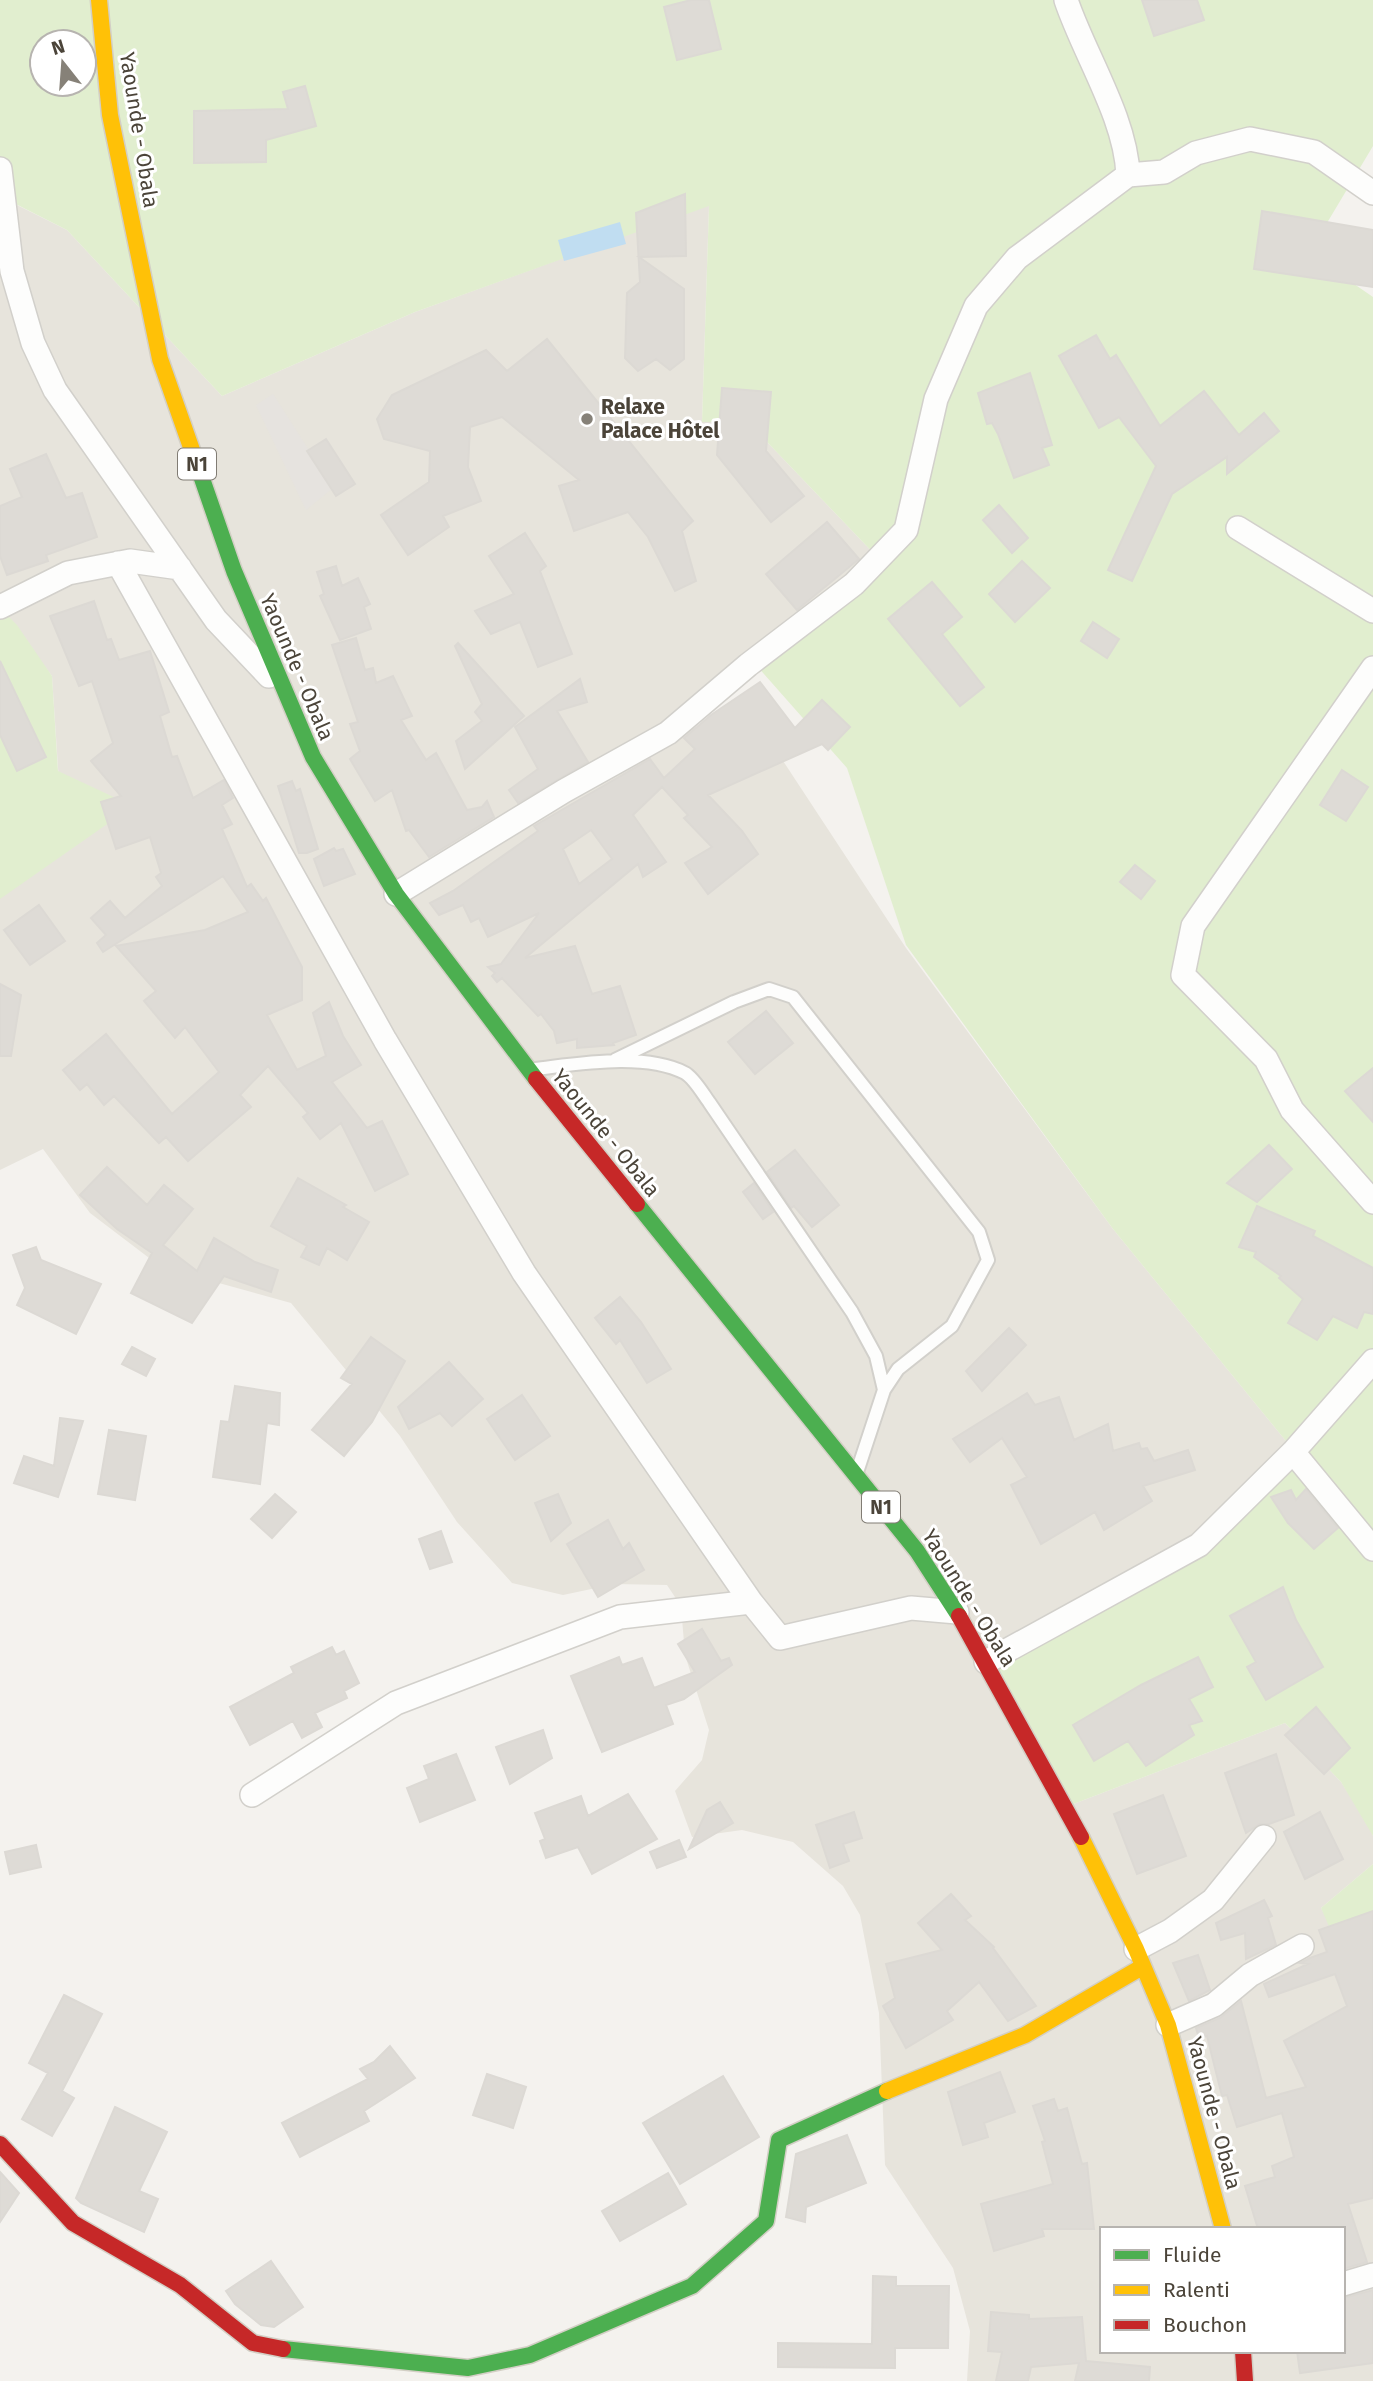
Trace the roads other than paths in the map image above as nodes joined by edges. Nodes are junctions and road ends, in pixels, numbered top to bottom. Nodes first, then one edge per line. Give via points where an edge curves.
1 (99, 0) edge
2 (1066, 0) edge
3 (0, 169) edge
4 (1128, 175) junction
5 (1373, 193) edge
6 (1238, 528) dead end
7 (118, 563) junction
8 (180, 568) junction
9 (0, 607) edge
10 (1373, 611) edge
11 (1373, 668) edge
12 (281, 688) junction
13 (396, 894) junction
14 (615, 1060) junction
15 (529, 1070) junction
16 (1373, 1202) edge
17 (1373, 1361) edge
18 (884, 1390) junction
19 (1293, 1452) junction
20 (856, 1476) junction
21 (1373, 1549) edge
22 (751, 1602) junction
23 (957, 1612) junction
24 (986, 1662) junction
25 (252, 1795) dead end
26 (1264, 1837) dead end
27 (1303, 1946) dead end
28 (1139, 1958) junction
29 (1168, 2025) junction
30 (0, 2144) edge
31 (1222, 2227) edge
32 (1373, 2275) edge
33 (1345, 2283) edge
34 (1243, 2353) edge
35 (468, 2375) edge
36 (1245, 2381) edge

1 - 12 main road, Yaounde - Obala / N1 via 110,115 160,359 234,571
2 - 4 street via 1113,117
3 - 8 street via 12,271 33,344 62,401
4 - 5 street via 1164,172 1195,153 1250,139 1314,152
4 - 13 street via 1017,258 975,306 936,399 906,530 854,584 668,733
6 - 10 street
7 - 8 street
7 - 9 street via 68,573
7 - 22 street via 385,1040 524,1273
8 - 12 street via 216,620
11 - 16 street via 1193,926 1182,975 1266,1059 1293,1110
12 - 13 main road, Yaounde - Obala / N1 via 313,757
13 - 15 main road, Yaounde - Obala / N1
14 - 15 lane
14 - 18 lane via 686,1073 852,1312 876,1356
14 - 18 lane via 769,989 793,997 979,1232 988,1260 951,1326 898,1368
15 - 20 main road, Yaounde - Obala / N1
17 - 19 street
18 - 20 lane
19 - 21 street
19 - 24 street via 1199,1545
20 - 23 main road, Yaounde - Obala / N1 via 917,1551
22 - 23 street via 780,1639 911,1608
22 - 25 street via 620,1617 396,1703
23 - 24 main road, Yaounde - Obala / N1
24 - 28 main road, Yaounde - Obala / N1 via 1070,1813
26 - 28 street via 1213,1900
27 - 29 street via 1250,1975 1214,2005
28 - 29 main road, Yaounde - Obala / N1
28 - 35 main road via 1025,2035 837,2110 779,2140 765,2221 692,2286 530,2355
29 - 31 main road, Yaounde - Obala / N1
30 - 35 main road via 73,2223 180,2285 253,2343
32 - 33 street
34 - 36 main road

